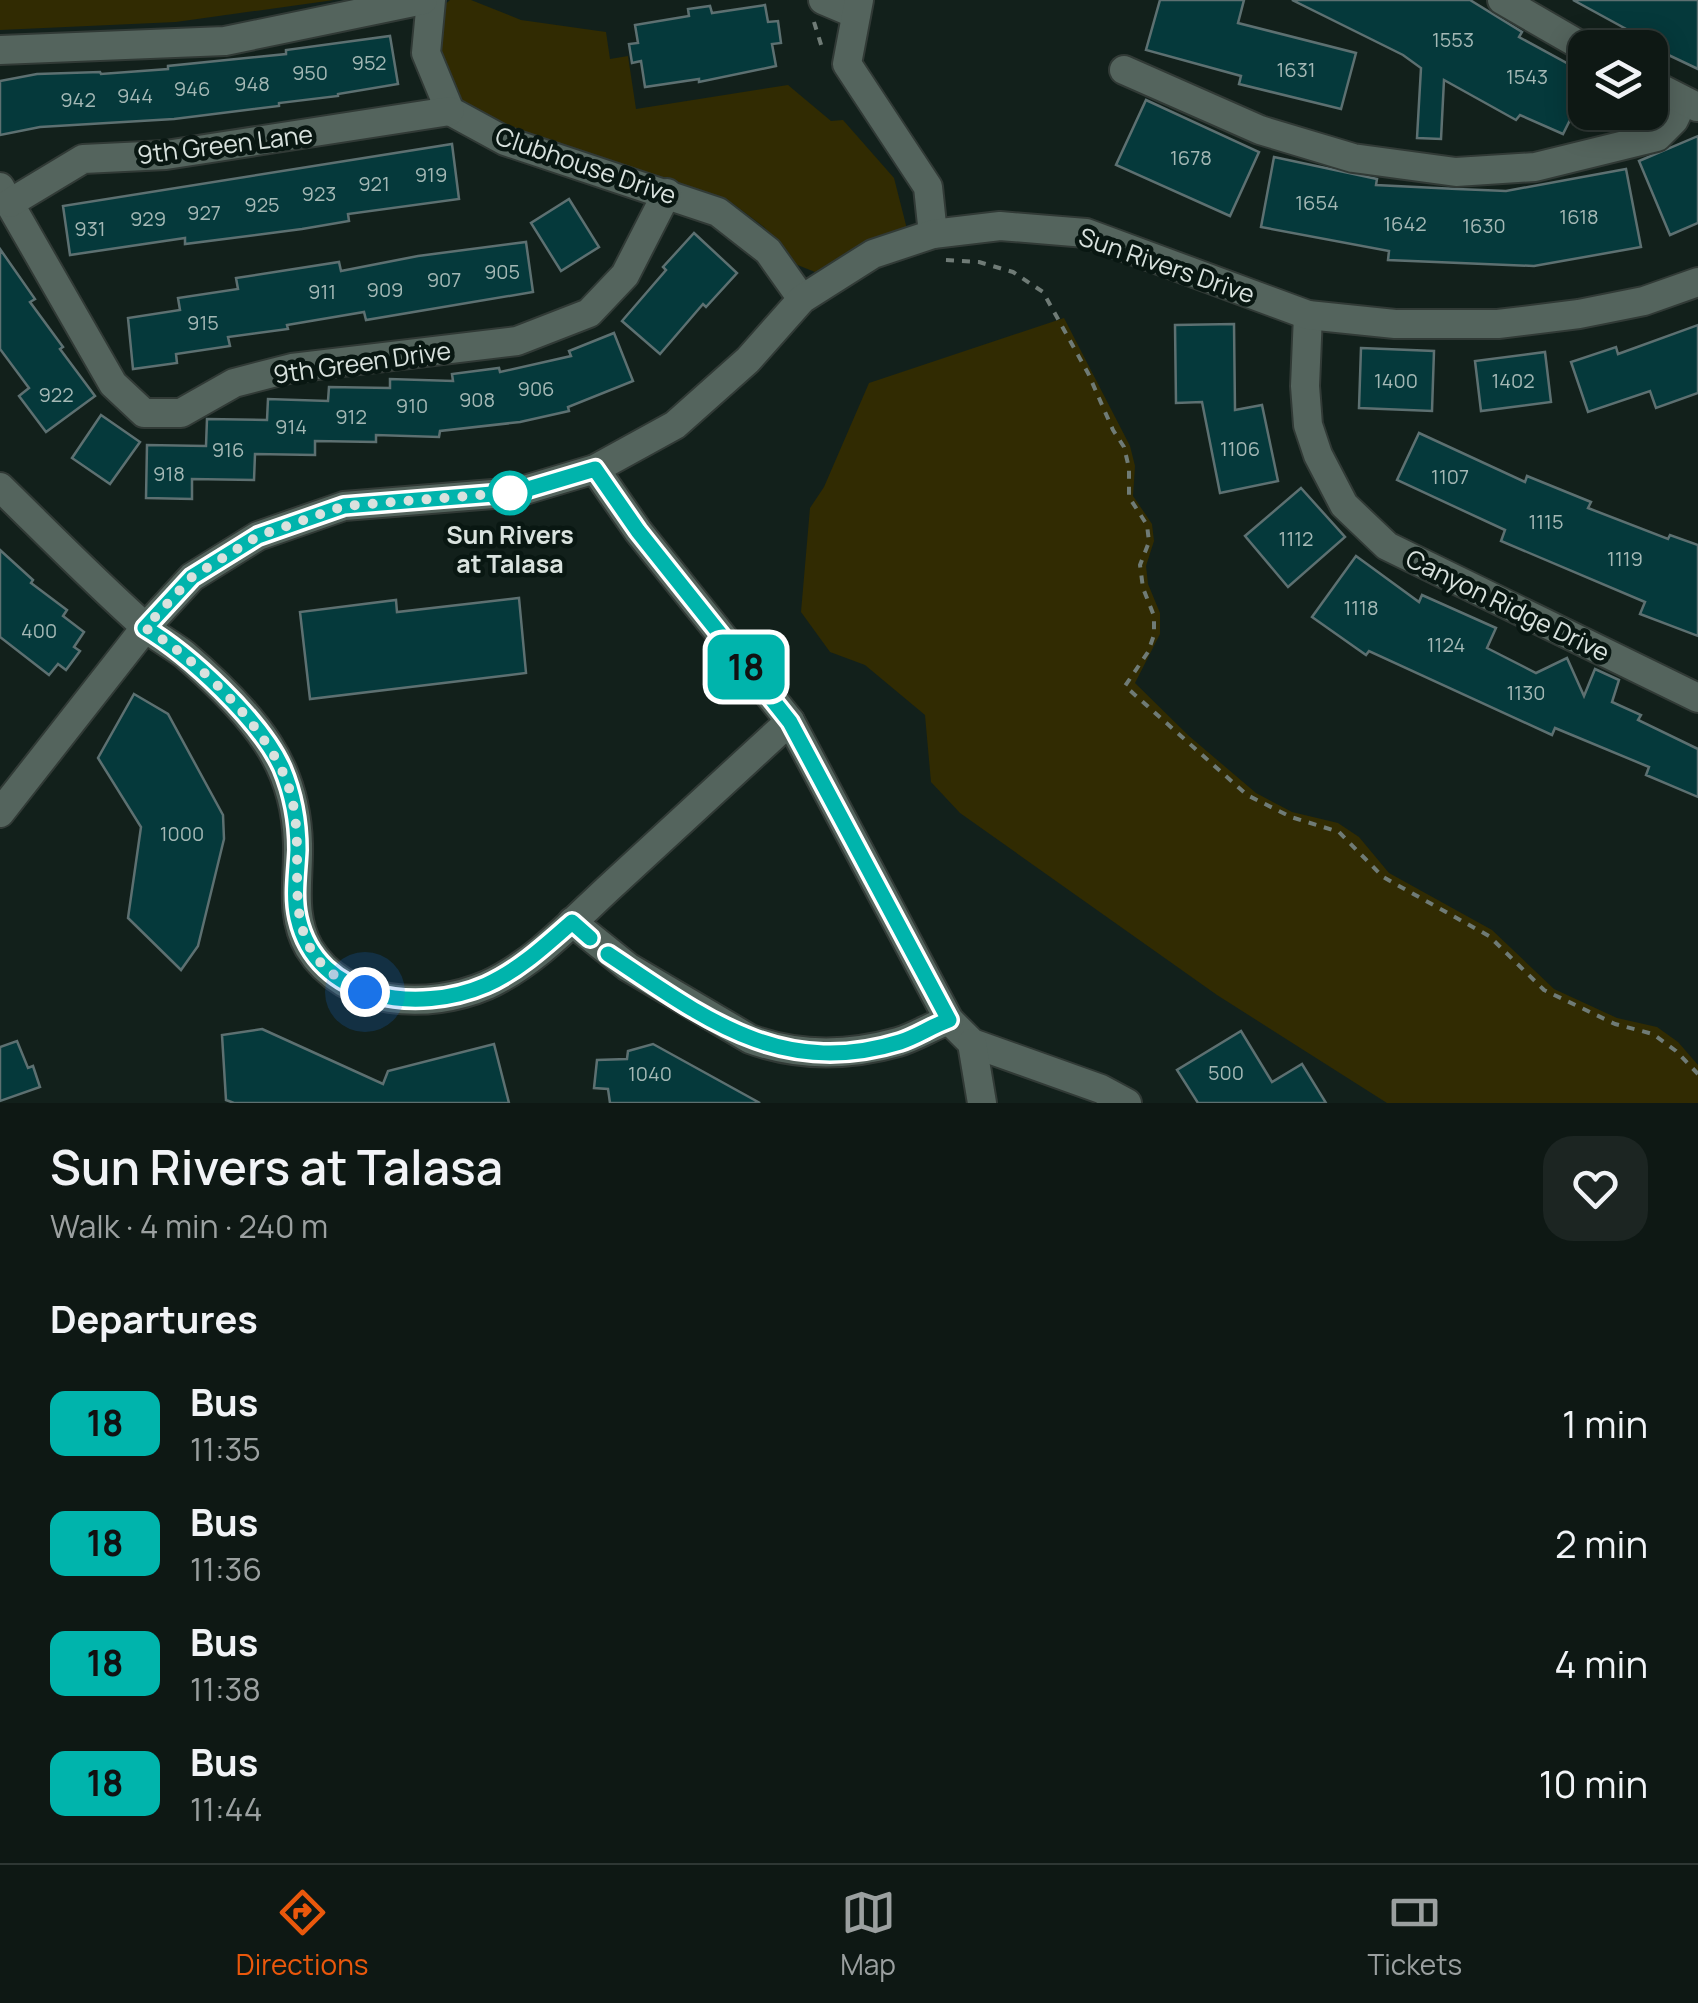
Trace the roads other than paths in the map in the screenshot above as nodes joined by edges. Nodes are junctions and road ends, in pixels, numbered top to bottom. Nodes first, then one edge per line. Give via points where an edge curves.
1 (424, 0) edge
2 (431, 0) edge
3 (823, 0) edge
4 (1502, 0) edge
5 (857, 7) edge
6 (1568, 38) edge
7 (0, 50) edge
8 (1124, 70) dead end
9 (1690, 104) edge
10 (450, 111) junction
11 (667, 193) junction
12 (5, 195) edge
13 (937, 247) junction
14 (1698, 282) edge
15 (802, 299) junction
16 (1308, 314) junction
17 (595, 469) junction
18 (0, 487) edge
19 (145, 628) junction
20 (1698, 698) edge
21 (790, 722) junction
22 (0, 812) edge
23 (572, 922) junction
24 (949, 1020) junction
25 (972, 1043) junction
26 (982, 1103) edge
27 (1127, 1103) edge

1 - 7 street via 225,41
2 - 10 street via 426,53
3 - 5 street
4 - 6 street
5 - 13 street via 847,64 928,187
8 - 9 street via 1260,130 1353,158 1456,172 1535,167 1657,137
10 - 11 street, Clubhouse Drive via 505,141
10 - 12 street, 9th Green Lane via 166,155 82,159
11 - 12 street, 9th Green Drive via 624,274 589,314 517,342 292,368 234,384 181,412 162,413 144,413 113,384
11 - 15 street, Clubhouse Drive via 718,212 756,241
13 - 15 street, Sun Rivers Drive via 873,254
13 - 16 street, Sun Rivers Drive via 1000,226 1086,233
14 - 16 street, Sun Rivers Drive via 1644,301 1498,324 1395,324
15 - 17 street, Sun Rivers Drive via 748,360 675,425
16 - 20 street, Canyon Ridge Drive via 1308,426 1344,504 1388,546
17 - 19 street, Sun Rivers Drive via 518,492 344,506 258,536 192,577
17 - 21 street
18 - 19 street
19 - 22 street, Sun Rivers Drive
19 - 23 street via 204,673 276,758 296,818 298,919 309,947 336,977 387,998 447,997 500,978
21 - 23 street
21 - 24 street
23 - 24 street via 628,967 771,1047 832,1054 901,1042
24 - 25 street
25 - 26 street
25 - 27 street

